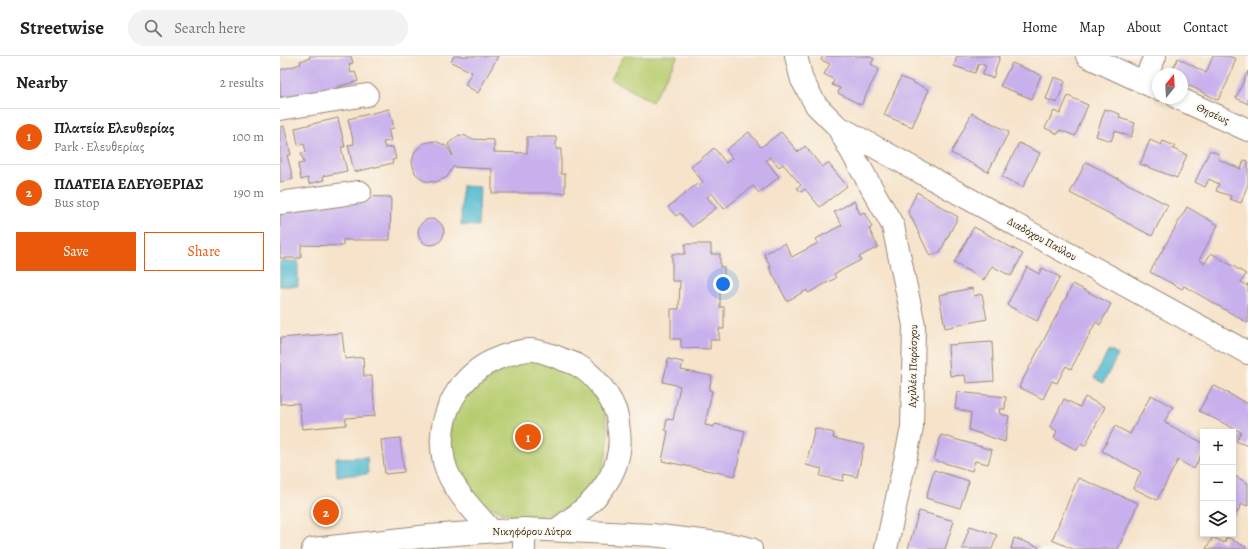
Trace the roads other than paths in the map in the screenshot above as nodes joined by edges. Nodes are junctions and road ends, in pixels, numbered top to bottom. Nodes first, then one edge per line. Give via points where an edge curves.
1 (796, 56) edge
2 (1087, 56) edge
3 (1155, 56) edge
4 (1151, 85) edge
5 (367, 95) dead end
6 (1188, 103) edge
7 (280, 109) edge
8 (837, 126) junction
9 (1248, 130) edge
10 (360, 192) dead end
11 (280, 203) edge
12 (1248, 353) edge
13 (556, 530) junction
14 (492, 531) junction
15 (524, 539) edge
16 (313, 549) edge
17 (751, 549) edge
18 (886, 549) edge

1 - 8 street via 802,80 816,105
2 - 4 street
3 - 4 street
5 - 7 street
6 - 9 street, Θησέως
8 - 12 street, Διαδόχου Παύλου
8 - 18 street, Αχιλλέα Παράσχου via 893,226 914,325 912,428
10 - 11 street
13 - 14 street via 572,520 597,497 612,474 619,456 617,416 607,394 592,376 577,365 552,355 529,350 513,352 491,361 465,380 456,392 445,420 444,462 450,477 468,505
13 - 15 street, Νικηφόρου Λύτρα
13 - 17 street, Νικηφόρου Λύτρα via 652,535
14 - 15 street, Νικηφόρου Λύτρα
14 - 16 street, Νικηφόρου Λύτρα

